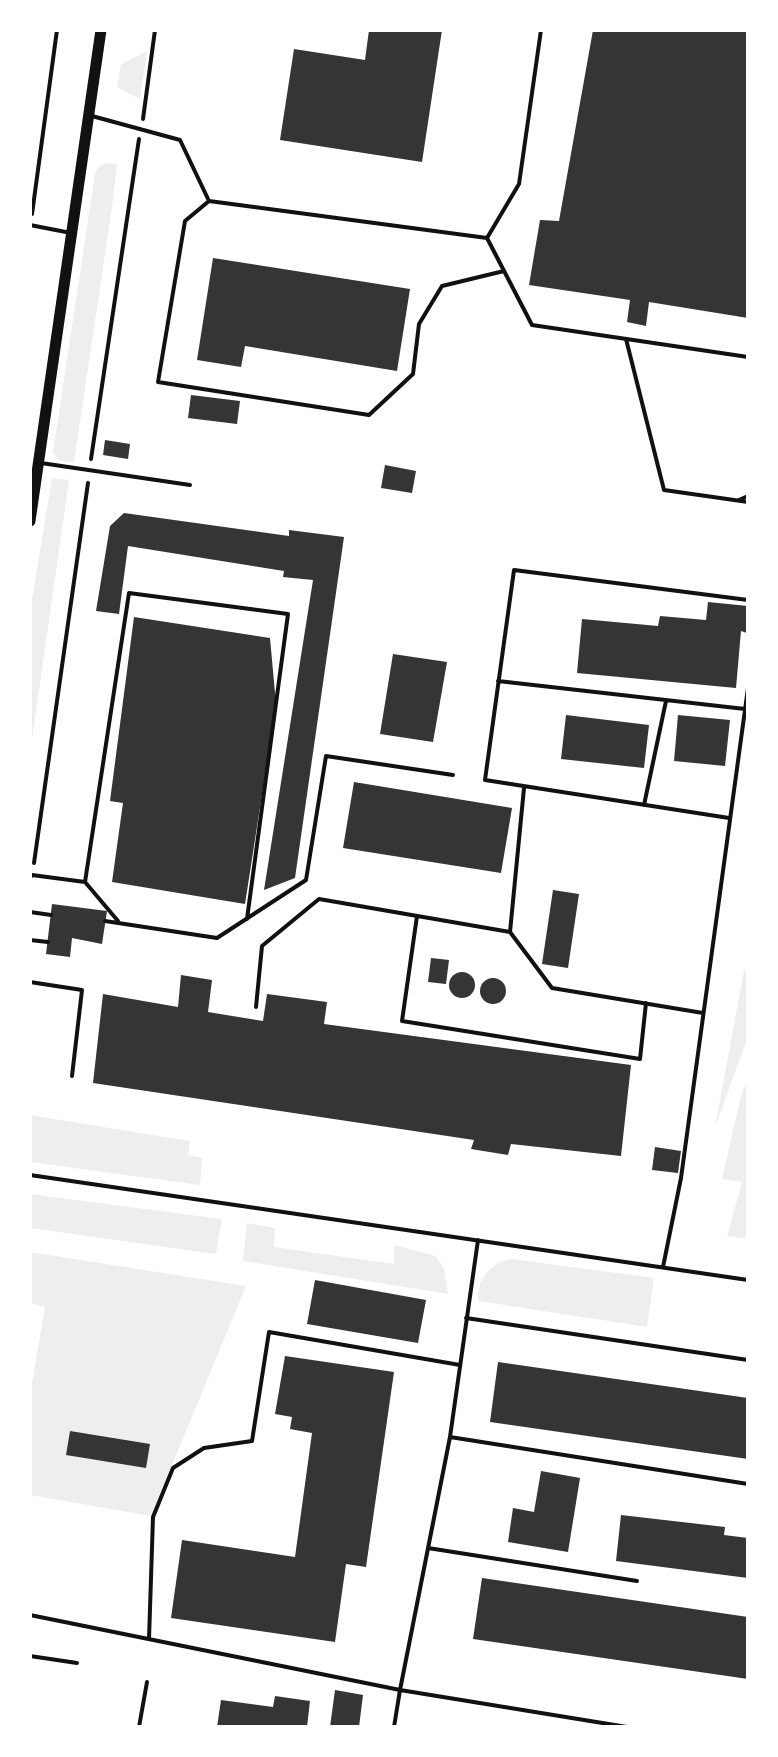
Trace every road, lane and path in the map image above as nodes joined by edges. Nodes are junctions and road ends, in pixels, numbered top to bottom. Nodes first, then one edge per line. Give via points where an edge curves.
1 (57, 30) edge
2 (101, 30) edge
3 (541, 30) edge
4 (90, 115) junction
5 (209, 201) junction
6 (30, 225) edge
7 (71, 233) junction
8 (487, 238) junction
9 (504, 271) junction
10 (626, 339) junction
11 (748, 357) edge
12 (39, 462) junction
13 (190, 485) dead end
14 (748, 496) edge
15 (737, 501) junction
16 (748, 502) edge
17 (30, 521) edge
18 (748, 600) edge
19 (498, 681) junction
20 (748, 688) edge
21 (666, 701) junction
22 (745, 709) junction
23 (453, 775) dead end
24 (524, 788) junction
25 (644, 805) junction
26 (729, 818) junction
27 (30, 878) edge
28 (85, 882) junction
29 (30, 912) edge
30 (51, 915) dead end
31 (417, 916) junction
32 (247, 919) junction
33 (105, 921) dead end
34 (120, 923) junction
35 (510, 932) junction
36 (30, 940) edge
37 (48, 942) dead end
38 (30, 982) edge
39 (646, 1003) junction
40 (256, 1007) dead end
41 (703, 1013) junction
42 (72, 1076) dead end
43 (30, 1175) edge
44 (478, 1240) junction
45 (663, 1267) junction
46 (748, 1280) edge
47 (466, 1318) junction
48 (748, 1360) edge
49 (460, 1365) junction
50 (450, 1437) junction
51 (748, 1484) edge
52 (428, 1548) junction
53 (637, 1581) dead end
54 (30, 1615) edge
55 (149, 1639) junction
56 (30, 1656) edge
57 (77, 1663) dead end
58 (147, 1682) dead end
59 (400, 1690) junction
60 (139, 1727) edge
61 (394, 1727) edge
62 (627, 1727) edge

1 - 6 path
2 - 4 street
3 - 8 lane via 519,184
4 - 5 lane via 180,140
4 - 7 street
5 - 8 lane
5 - 9 lane via 185,221 158,382 369,415 413,374 419,324 442,286
6 - 7 lane
7 - 12 street
8 - 9 lane
9 - 10 lane via 532,325
10 - 11 lane
10 - 15 lane via 664,490
12 - 13 lane
12 - 17 street
14 - 15 lane
15 - 16 lane
18 - 19 lane via 514,570
19 - 21 lane
19 - 24 lane via 485,780
20 - 22 lane
21 - 22 lane
21 - 25 lane
22 - 26 lane
23 - 32 lane via 326,756 306,880
24 - 25 lane
24 - 35 lane
25 - 26 lane
26 - 41 lane
27 - 28 lane
28 - 32 lane via 129,593 288,614
28 - 34 lane
29 - 30 lane
31 - 35 lane
31 - 39 lane via 402,1021 640,1059
31 - 40 lane via 319,899 262,946
32 - 34 lane via 217,938
33 - 34 lane
35 - 39 lane via 552,988
36 - 37 lane
38 - 42 lane via 82,990
39 - 41 lane
41 - 45 lane
43 - 44 lane
44 - 45 lane
44 - 47 lane
45 - 46 lane
47 - 48 lane
47 - 49 lane
49 - 50 lane
49 - 55 lane via 269,1332 252,1441 204,1448 173,1468 153,1517
50 - 51 lane
50 - 52 lane
52 - 53 lane
52 - 59 lane
54 - 55 lane
55 - 59 lane
56 - 57 lane
58 - 60 lane
59 - 61 lane
59 - 62 lane

